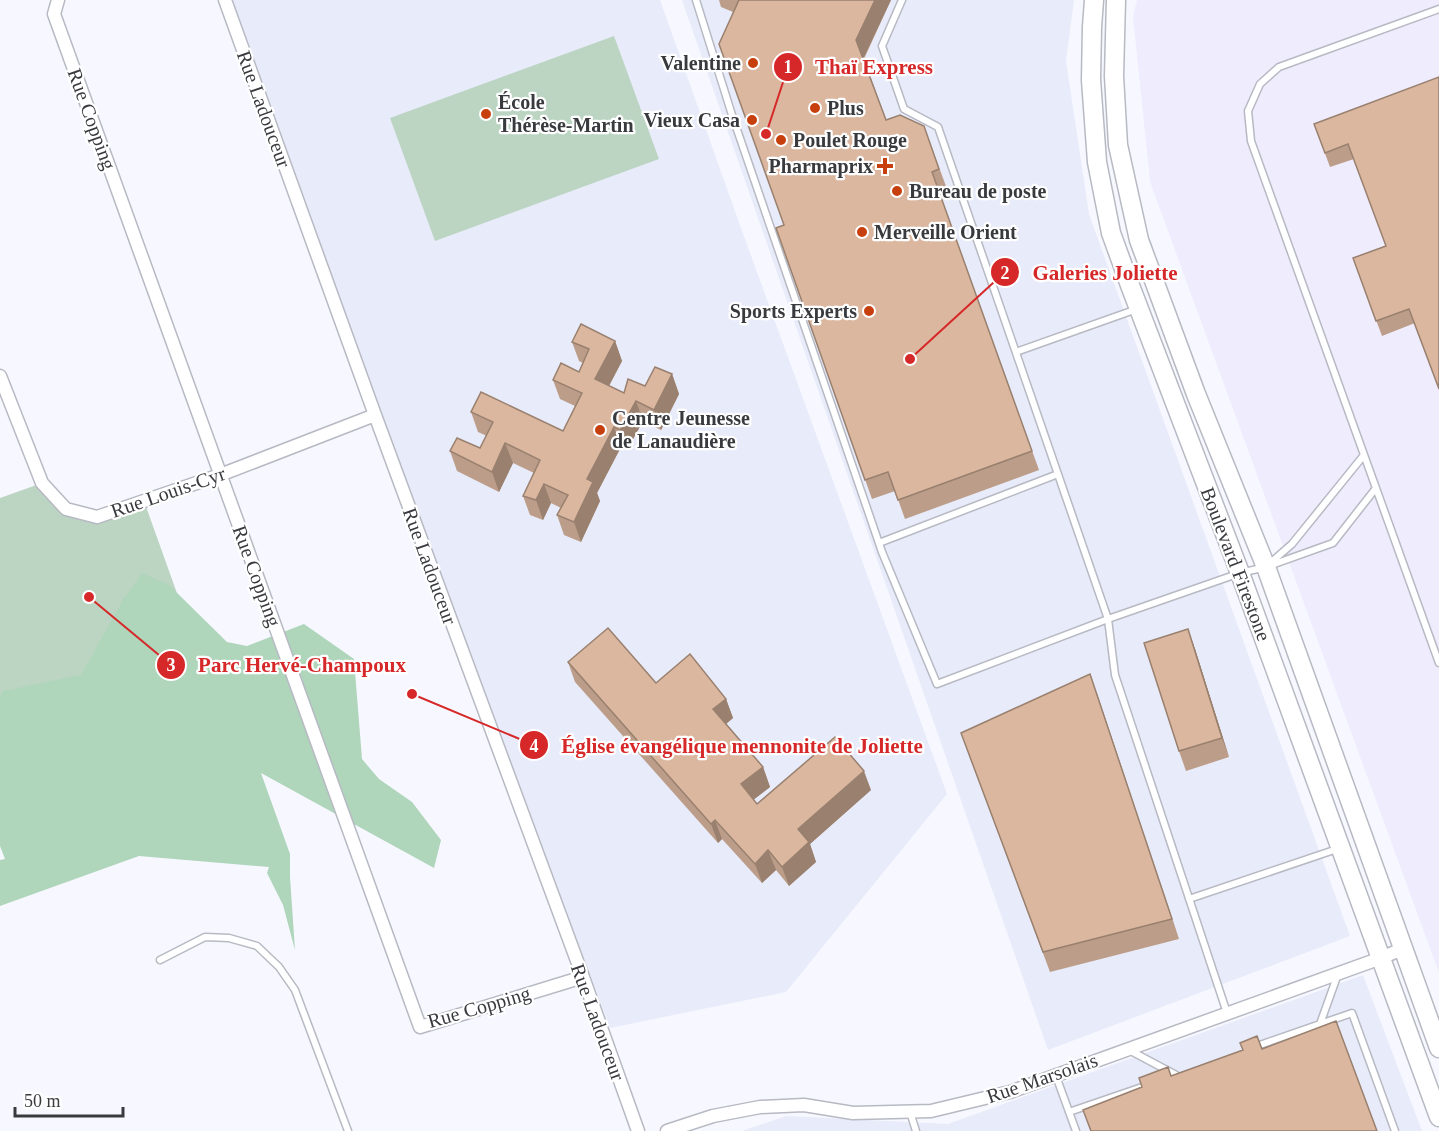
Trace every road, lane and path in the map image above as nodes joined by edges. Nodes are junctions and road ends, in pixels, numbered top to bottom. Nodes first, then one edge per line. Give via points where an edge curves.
1 (58, 0) edge
2 (225, 0) edge
3 (696, 0) edge
4 (902, 0) edge
5 (1094, 0) edge
6 (1116, 0) edge
7 (1439, 9) edge
8 (1139, 309) junction
9 (1016, 352) junction
10 (0, 376) edge
11 (375, 415) junction
12 (1364, 455) junction
13 (1058, 474) junction
14 (220, 475) junction
15 (1376, 488) junction
16 (879, 543) junction
17 (1266, 567) junction
18 (1240, 573) junction
19 (1108, 619) junction
20 (1439, 663) edge
21 (1340, 848) junction
22 (1189, 899) junction
23 (1402, 949) junction
24 (1381, 958) junction
25 (160, 960) dead end
26 (1338, 973) junction
27 (583, 977) junction
28 (1227, 1013) junction
29 (1320, 1024) junction
30 (1439, 1048) edge
31 (1126, 1049) junction
32 (1243, 1051) edge
33 (1187, 1071) edge
34 (1056, 1075) junction
35 (1176, 1075) junction
36 (1166, 1078) edge
37 (1155, 1082) edge
38 (909, 1112) junction
39 (1069, 1112) junction
40 (1439, 1117) edge
41 (346, 1130) edge
42 (638, 1131) edge
43 (667, 1131) edge
44 (916, 1131) edge
45 (1076, 1131) edge
46 (1395, 1131) edge

1 - 14 street, Rue Copping via 54,14
2 - 11 street, Rue Ladouceur
3 - 16 lane
4 - 9 lane via 882,46 904,110 938,127
5 - 8 main road, Boulevard Firestone via 1091,80 1097,162 1112,233
6 - 17 main road, Boulevard Firestone via 1114,76 1118,145 1139,240
7 - 12 lane via 1279,67 1260,84 1248,111 1251,141
8 - 9 lane
8 - 18 main road, Boulevard Firestone
9 - 13 lane
10 - 14 street, Rue Louis-Cyr via 42,483 66,509 97,517
11 - 14 street, Rue Louis-Cyr
11 - 27 street, Rue Ladouceur
12 - 15 lane
12 - 17 lane via 1293,544
13 - 16 lane
13 - 19 lane
14 - 27 street, Rue Copping via 420,1027
15 - 17 lane via 1333,543
15 - 20 lane
16 - 19 lane via 937,684
17 - 18 lane
17 - 23 main road, Boulevard Firestone
18 - 19 lane
18 - 21 main road, Boulevard Firestone
19 - 22 lane via 1115,675
21 - 22 lane
21 - 24 main road, Boulevard Firestone
22 - 28 lane
23 - 24 street, Rue Marsolais
23 - 30 main road, Boulevard Firestone
24 - 26 street, Rue Marsolais
24 - 40 main road, Boulevard Firestone
25 - 41 lane via 205,937 229,938 256,946 279,967 295,990
26 - 28 street, Rue Marsolais
26 - 29 lane
27 - 42 street, Rue Ladouceur
28 - 31 street, Rue Marsolais
29 - 32 lane
29 - 46 lane via 1352,1013
31 - 34 street, Rue Marsolais
31 - 35 lane
33 - 35 lane
34 - 38 street, Rue Marsolais via 1010,1092 931,1111
34 - 39 lane
35 - 36 lane
37 - 39 lane
38 - 43 street, Rue Marsolais via 853,1113 804,1105 760,1107 713,1116
38 - 44 lane
39 - 45 lane

